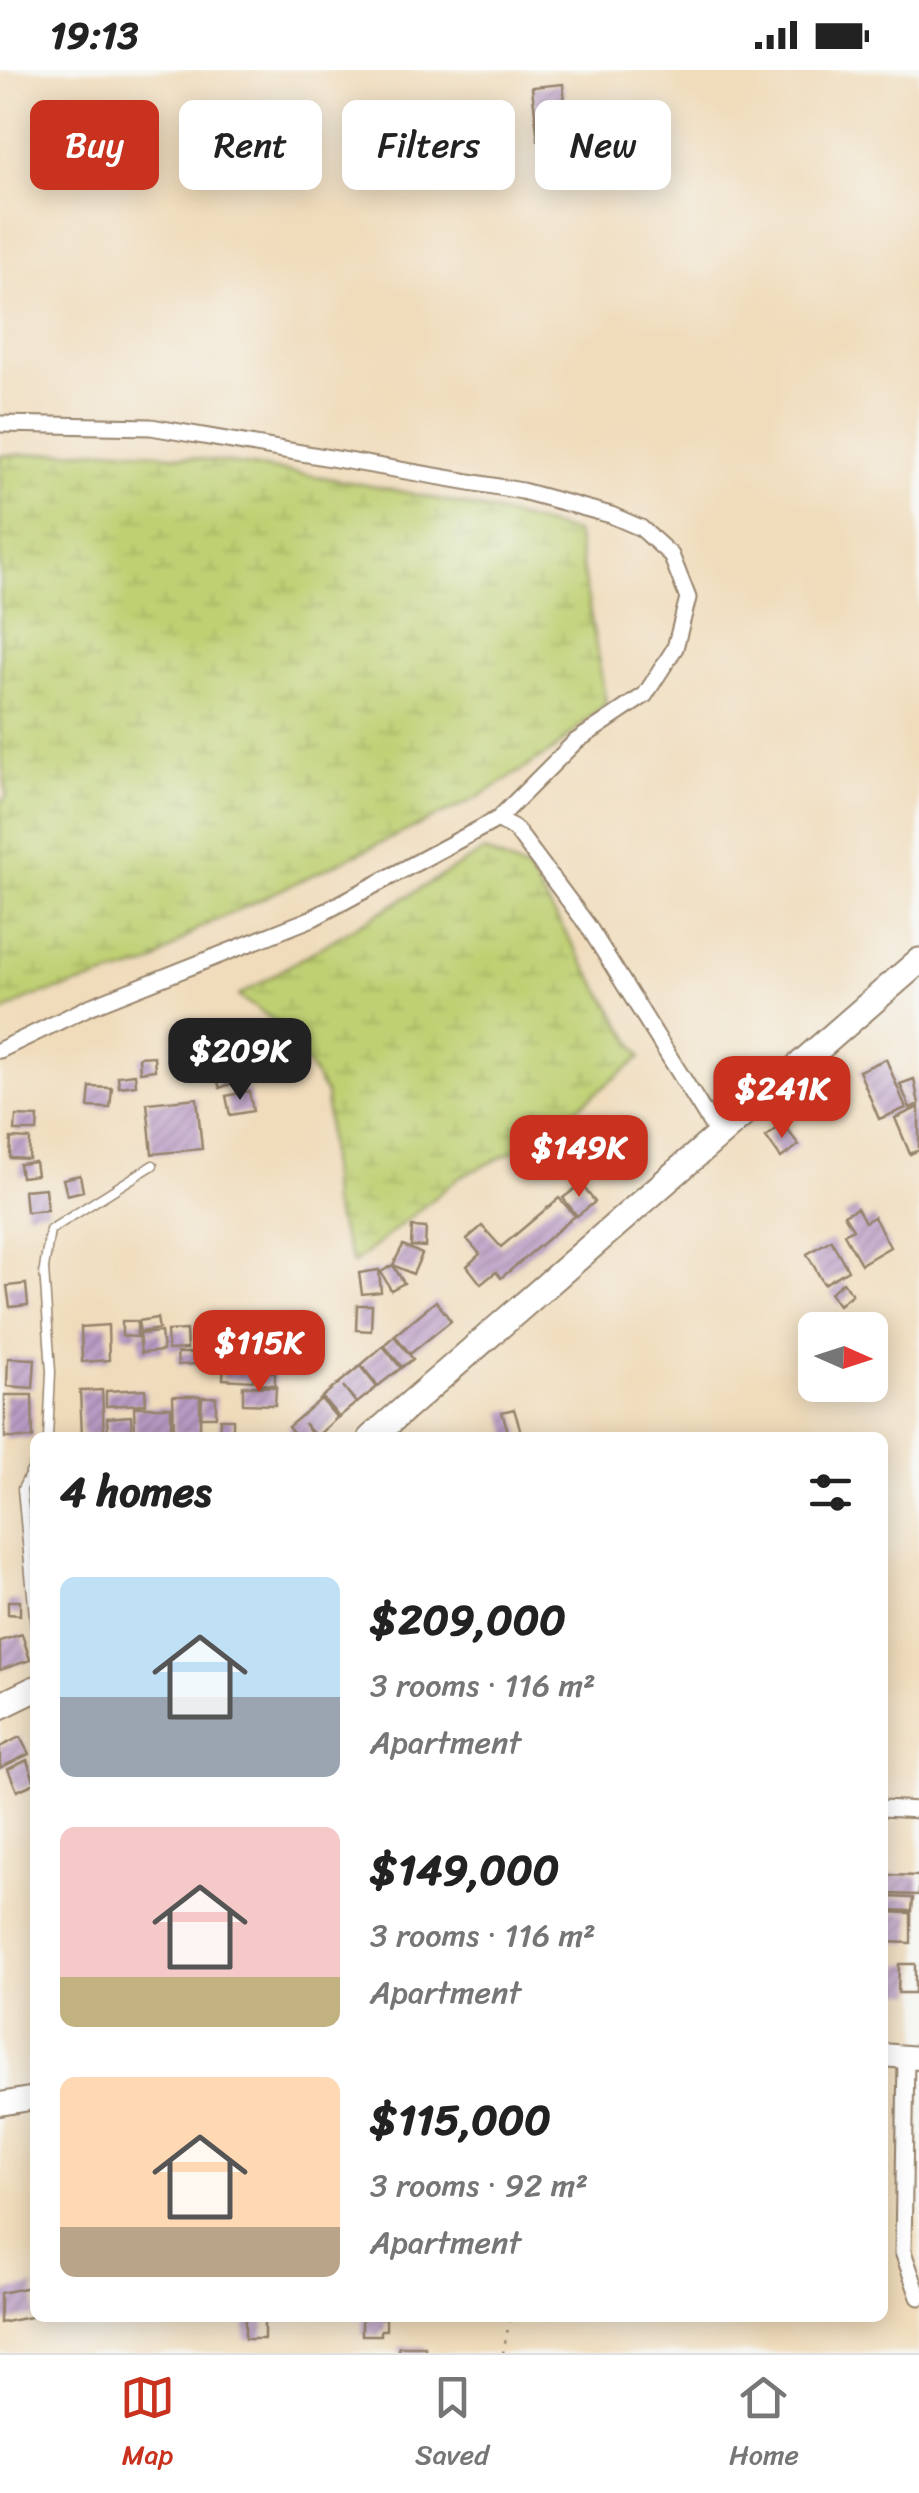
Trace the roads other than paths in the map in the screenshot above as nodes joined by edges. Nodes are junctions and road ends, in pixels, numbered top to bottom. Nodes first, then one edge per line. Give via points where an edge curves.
1 (0, 424) edge
2 (498, 819) junction
3 (919, 962) edge
4 (0, 1050) edge
5 (718, 1135) junction
6 (153, 1165) dead end
7 (48, 1432) edge
8 (378, 1432) edge
9 (30, 1473) edge
10 (30, 1573) edge
11 (30, 1691) edge
12 (0, 1706) edge
13 (888, 1808) edge
14 (919, 1810) edge
15 (902, 2056) edge
16 (30, 2099) edge
17 (0, 2104) edge
18 (919, 2297) edge

1 - 2 street via 151,427 522,491 641,528 671,555 688,598 675,648 645,695 575,742
2 - 4 street via 314,918 89,1007
2 - 5 street via 516,830 588,926
3 - 5 main road
5 - 8 main road
6 - 7 lane via 50,1230 44,1269 52,1372
9 - 10 lane via 22,1489
11 - 12 main road
13 - 14 street
15 - 18 street via 903,2252
16 - 17 street

